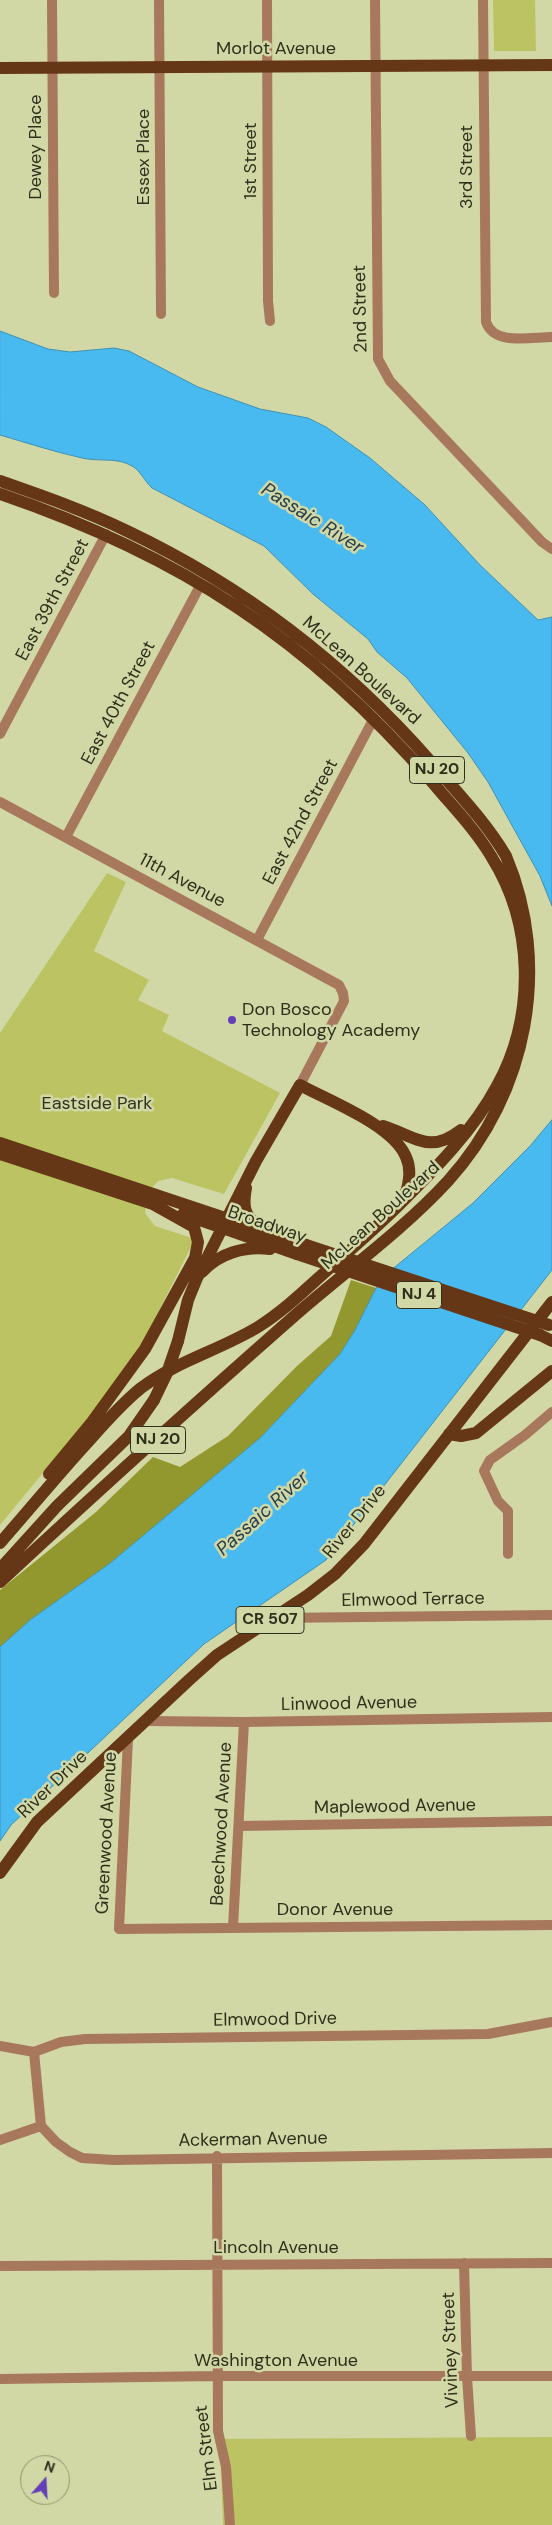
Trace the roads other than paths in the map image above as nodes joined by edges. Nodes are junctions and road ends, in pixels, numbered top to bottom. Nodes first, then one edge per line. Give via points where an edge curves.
1 (52, 0) edge
2 (159, 0) edge
3 (267, 0) edge
4 (375, 0) edge
5 (483, 0) edge
6 (483, 65) junction
7 (552, 65) edge
8 (375, 66) junction
9 (267, 67) junction
10 (0, 68) edge
11 (52, 68) junction
12 (160, 68) junction
13 (54, 294) dead end
14 (161, 314) dead end
15 (270, 321) dead end
16 (552, 337) edge
17 (0, 481) edge
18 (2, 498) edge
19 (106, 534) junction
20 (552, 549) edge
21 (201, 584) junction
22 (374, 718) junction
23 (0, 734) edge
24 (0, 802) edge
25 (66, 837) junction
26 (258, 940) junction
27 (300, 1085) junction
28 (478, 1116) junction
29 (372, 1123) junction
30 (0, 1143) edge
31 (0, 1154) edge
32 (248, 1177) junction
33 (153, 1198) junction
34 (402, 1202) junction
35 (224, 1223) junction
36 (301, 1249) junction
37 (197, 1278) junction
38 (552, 1302) edge
39 (551, 1325) edge
40 (548, 1338) edge
41 (552, 1371) edge
42 (552, 1412) edge
43 (449, 1434) junction
44 (18, 1522) junction
45 (0, 1543) edge
46 (508, 1554) dead end
47 (0, 1569) edge
48 (0, 1582) edge
49 (552, 1615) edge
50 (273, 1618) junction
51 (552, 1717) edge
52 (146, 1721) junction
53 (244, 1722) junction
54 (128, 1739) junction
55 (552, 1820) edge
56 (239, 1826) junction
57 (0, 1873) edge
58 (552, 1925) edge
59 (233, 1927) junction
60 (119, 1929) joint
61 (552, 2022) edge
62 (0, 2046) edge
63 (34, 2052) junction
64 (41, 2126) junction
65 (0, 2140) edge
66 (552, 2153) edge
67 (216, 2156) junction
68 (464, 2263) junction
69 (552, 2263) edge
70 (216, 2264) junction
71 (0, 2266) edge
72 (217, 2376) junction
73 (552, 2376) edge
74 (467, 2377) junction
75 (0, 2379) edge
76 (471, 2436) dead end
77 (230, 2525) edge

1 - 11 street, Dewey Place
2 - 12 street, Essex Place
3 - 9 street, 1st Street
4 - 8 street, 2nd Street
5 - 6 street, 3rd Street
6 - 7 main road, Morlot Avenue
6 - 8 main road, Morlot Avenue
6 - 16 street, 3rd Street via 484,315 490,332 503,337
8 - 9 main road, Morlot Avenue
8 - 20 street, 2nd Street via 377,352 381,367 390,381
9 - 12 main road, Morlot Avenue
9 - 15 street, 1st Street
10 - 11 main road, Morlot Avenue
11 - 12 main road, Morlot Avenue
11 - 13 street, Dewey Place
12 - 14 street, Essex Place
17 - 48 main road, McLean Boulevard / NJ 20 via 94,516 185,560 276,619 366,694 429,760 503,851 529,913 535,946 536,980 530,1029 514,1078 482,1136 451,1177
18 - 19 main road, McLean Boulevard / NJ 20
19 - 21 main road, McLean Boulevard / NJ 20
19 - 23 street, East 39th Street
21 - 22 main road, McLean Boulevard / NJ 20 via 288,643
21 - 25 street, East 40th Street
22 - 26 street, East 42nd Street
22 - 28 main road, McLean Boulevard / NJ 20 via 482,842 507,886 517,917 525,979 519,1026 504,1074
24 - 25 street, 11th Avenue
25 - 26 street, 11th Avenue
26 - 27 street, 11th Avenue via 334,982 343,993 342,1005
27 - 29 main road
27 - 32 main road
28 - 29 main road via 452,1137 436,1143 418,1141
28 - 34 main road, McLean Boulevard / NJ 20
29 - 34 main road via 393,1139 407,1158 409,1181
30 - 33 main road, Broadway
31 - 33 main road, Broadway
32 - 35 main road
32 - 36 main road via 243,1203 246,1214 252,1222
33 - 35 main road, Broadway / NJ 4
33 - 44 main road via 194,1227 198,1242 194,1258 145,1349 45,1479
34 - 44 main road, McLean Boulevard / NJ 20 via 271,1318 241,1336 172,1368 134,1394
35 - 36 main road, Broadway / NJ 4
35 - 37 main road
36 - 37 main road via 239,1250 217,1259
36 - 39 main road, Broadway / NJ 4, bridge
36 - 40 main road, Broadway / NJ 4, bridge
37 - 47 main road, bridge via 168,1373 154,1400 128,1436 57,1506
38 - 43 main road, River Drive / CR 507
41 - 43 main road via 476,1433
42 - 46 street via 490,1460 484,1471 498,1501 508,1511
43 - 50 main road, River Drive / CR 507 via 364,1544 308,1595
44 - 45 main road, McLean Boulevard / NJ 20
49 - 50 street, Elmwood Terrace
50 - 52 main road, River Drive / CR 507 via 217,1655
51 - 53 street, Linwood Avenue
52 - 53 street, Linwood Avenue
52 - 54 main road, River Drive / CR 507
53 - 56 street, Beechwood Avenue
54 - 57 main road, River Drive / CR 507 via 37,1822
54 - 60 street, Greenwood Avenue
55 - 56 street, Maplewood Avenue
56 - 59 street, Beechwood Avenue
58 - 59 street, Donor Avenue
59 - 60 street, Donor Avenue
61 - 63 street, Elmwood Drive via 488,2034 85,2039 61,2042
62 - 63 street
63 - 64 street
64 - 65 street
64 - 67 street, Ackerman Avenue via 56,2142 82,2158
66 - 67 street, Ackerman Avenue
67 - 70 street, Elm Street
68 - 69 street, Lincoln Avenue
68 - 70 street, Lincoln Avenue
68 - 74 street, Viviney Street
70 - 71 street, Lincoln Avenue
70 - 72 street, Elm Street
72 - 74 street, Washington Avenue
72 - 75 street, Washington Avenue
72 - 77 street, Elm Street via 218,2432 227,2474
73 - 74 street, Washington Avenue
74 - 76 street, Viviney Street

